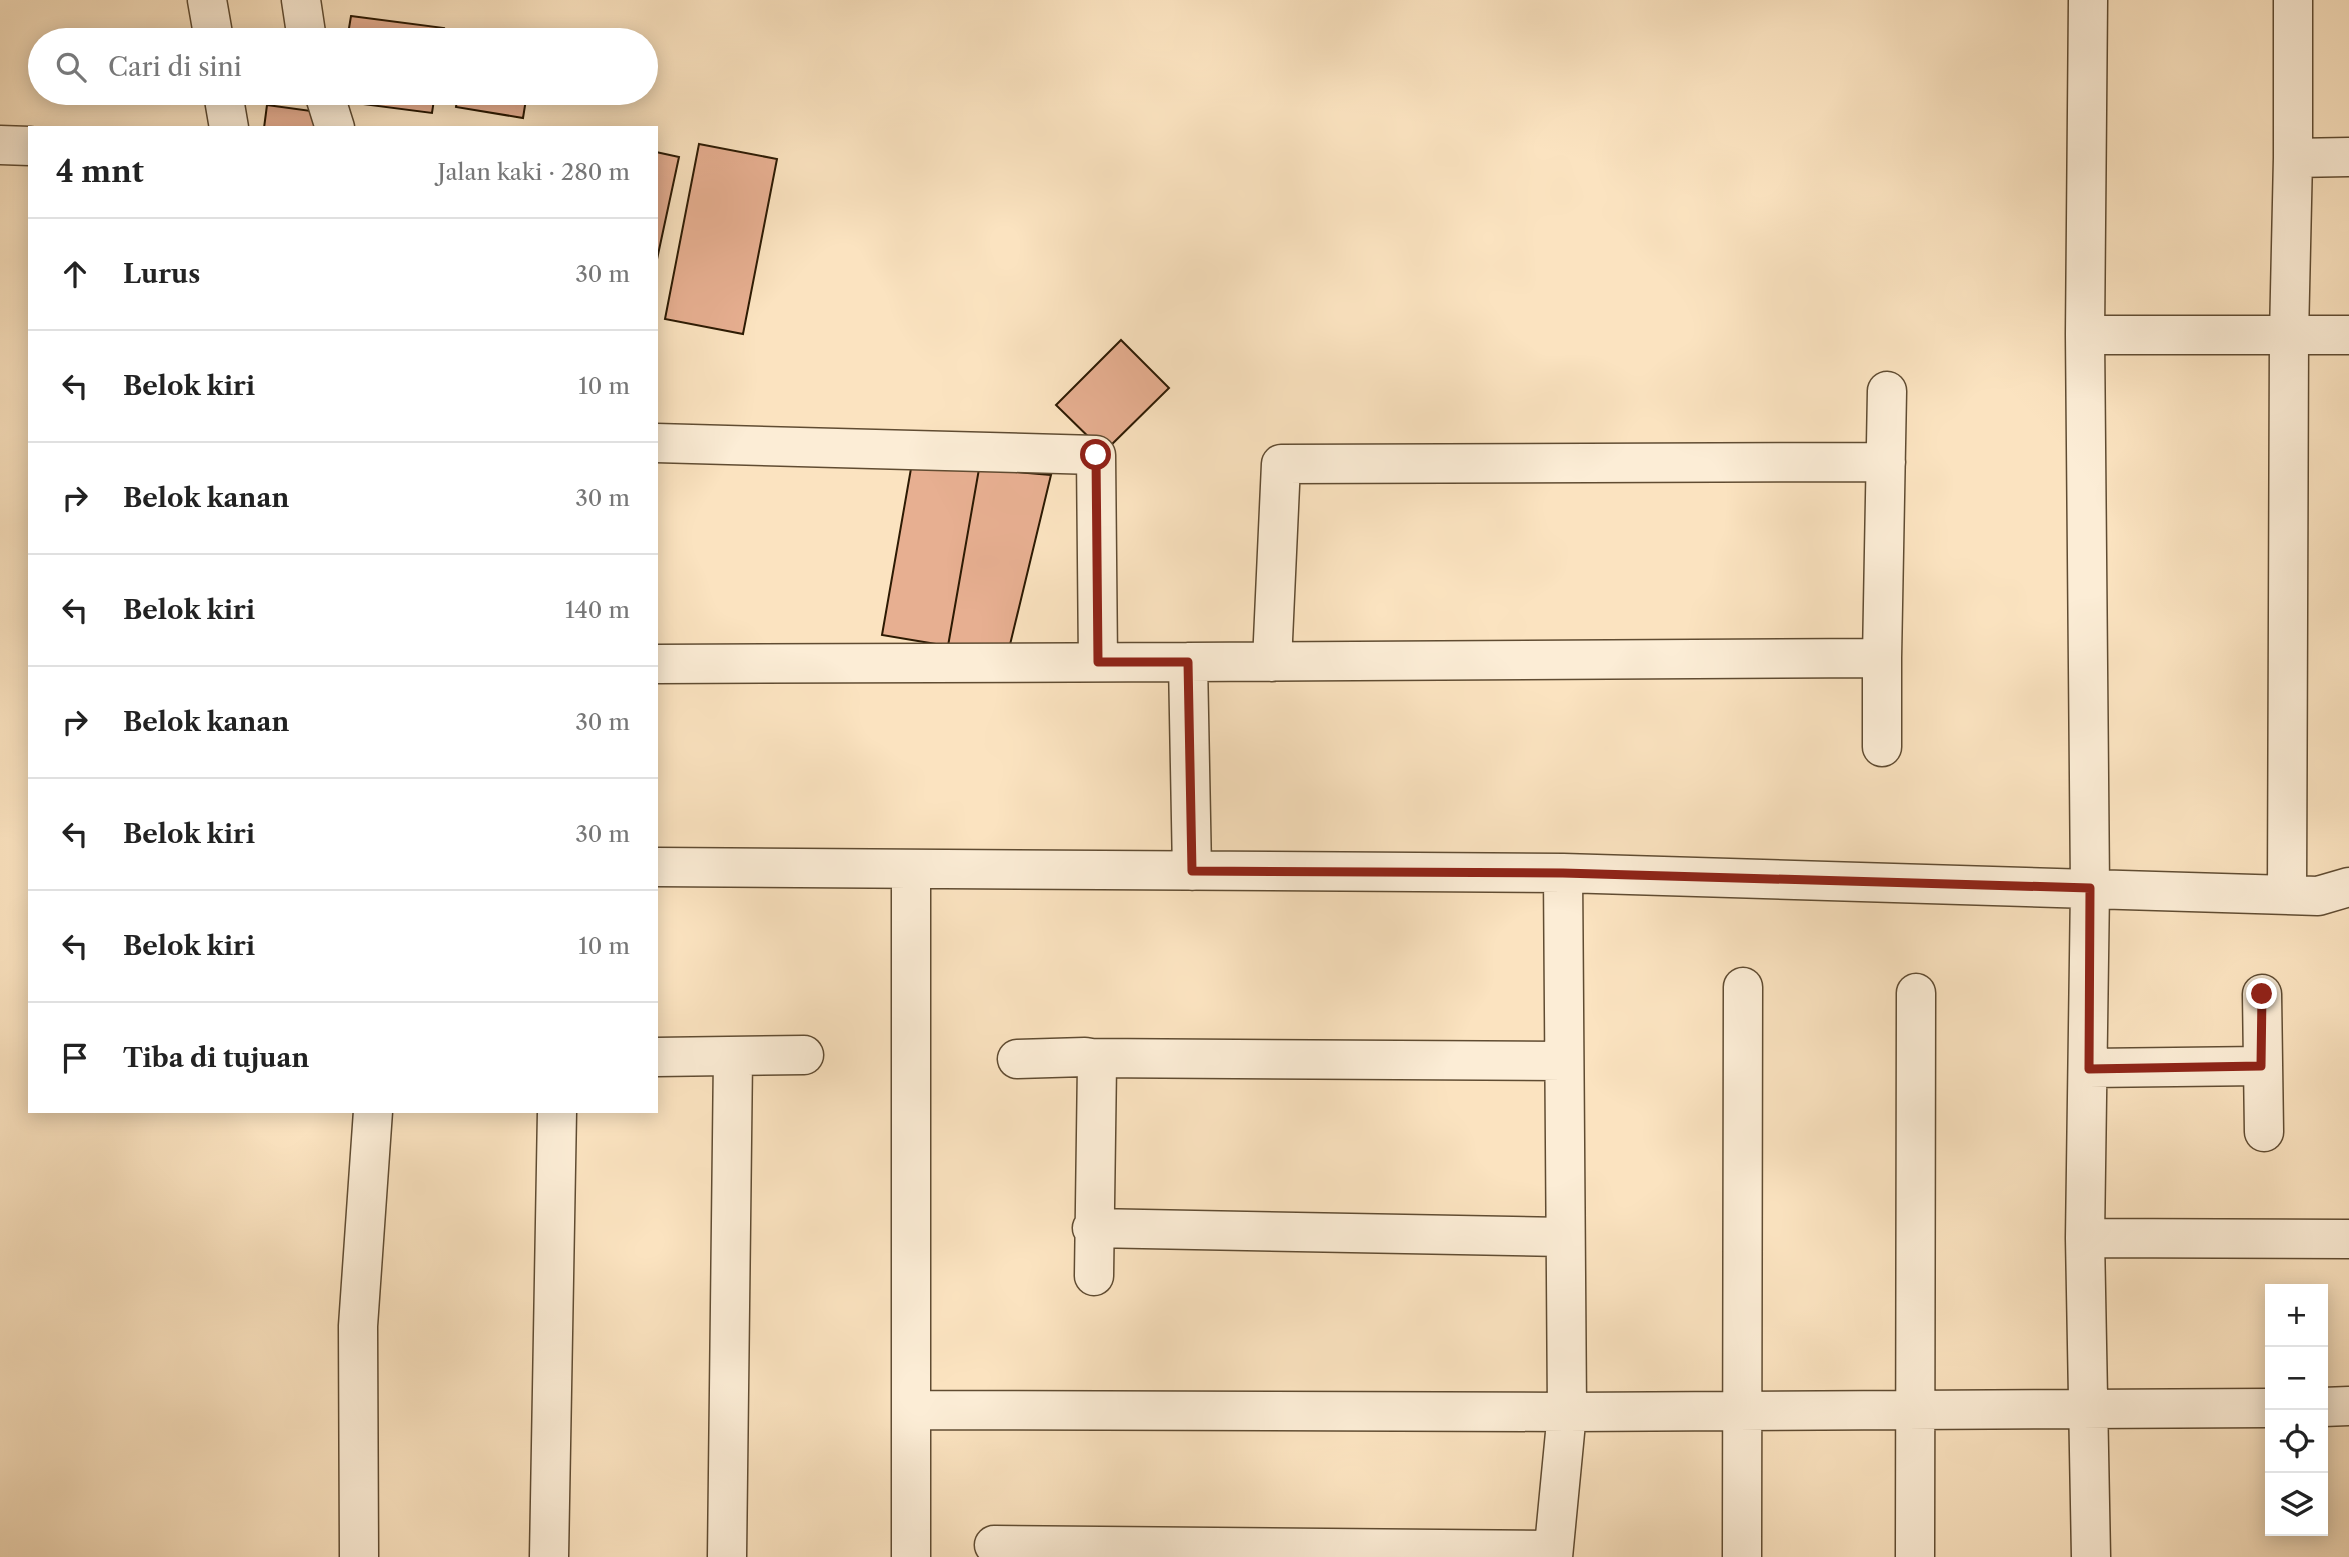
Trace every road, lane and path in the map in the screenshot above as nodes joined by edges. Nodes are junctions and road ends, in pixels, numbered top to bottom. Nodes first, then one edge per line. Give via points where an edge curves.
1 (207, 0) edge
2 (301, 0) edge
3 (2088, 0) edge
4 (2292, 0) edge
5 (212, 28) edge
6 (305, 28) edge
7 (225, 105) edge
8 (328, 105) edge
9 (229, 126) edge
10 (334, 126) edge
11 (0, 145) edge
12 (28, 146) edge
13 (2349, 157) edge
14 (2293, 158) junction
15 (2085, 335) junction
16 (2349, 335) edge
17 (2289, 336) junction
18 (1887, 391) dead end
19 (658, 443) edge
20 (1886, 462) junction
21 (1882, 658) junction
22 (1098, 662) junction
23 (1188, 662) junction
24 (1272, 662) junction
25 (658, 663) edge
26 (1882, 747) dead end
27 (658, 867) edge
28 (911, 870) junction
29 (1192, 871) junction
30 (1563, 873) junction
31 (2349, 887) edge
32 (2090, 888) junction
33 (2287, 895) junction
34 (1743, 987) dead end
35 (1916, 993) dead end
36 (2262, 994) dead end
37 (804, 1055) dead end
38 (658, 1057) edge
39 (733, 1058) junction
40 (1091, 1058) junction
41 (1017, 1059) dead end
42 (1563, 1061) junction
43 (2261, 1066) junction
44 (2089, 1069) junction
45 (373, 1113) edge
46 (557, 1113) edge
47 (2264, 1132) dead end
48 (1092, 1228) junction
49 (1563, 1237) junction
50 (2085, 1238) junction
51 (2349, 1239) edge
52 (1094, 1276) dead end
53 (2349, 1406) edge
54 (2328, 1407) edge
55 (2265, 1408) edge
56 (1742, 1409) junction
57 (1916, 1409) junction
58 (911, 1410) junction
59 (2089, 1411) junction
60 (1567, 1412) junction
61 (994, 1545) dead end
62 (1084, 1551) edge
63 (1553, 1553) edge
64 (359, 1557) edge
65 (549, 1557) edge
66 (727, 1557) edge
67 (911, 1557) edge
68 (1742, 1557) edge
69 (1915, 1557) edge
70 (2091, 1557) edge

1 - 5 street
2 - 6 street
3 - 15 street
4 - 14 street
7 - 9 street
8 - 10 street
11 - 12 street
13 - 14 street
14 - 17 street
15 - 17 street
15 - 32 street
16 - 17 street
17 - 33 street
18 - 20 street
19 - 22 street via 1096,455
20 - 21 street
20 - 24 street via 1280,464
21 - 24 street
21 - 26 street
22 - 23 street
22 - 25 street
23 - 24 street
23 - 29 street
27 - 28 street
28 - 29 street
28 - 58 street
29 - 30 street
30 - 32 street
30 - 42 street
31 - 33 street via 2318,896
32 - 33 street
32 - 44 street
34 - 56 street
35 - 57 street
36 - 43 street
37 - 39 street
38 - 39 street
39 - 66 street
40 - 41 street
40 - 42 street
40 - 48 street via 1097,1064
42 - 49 street
43 - 44 street
43 - 47 street
44 - 50 street
45 - 64 street via 358,1326
46 - 65 street
48 - 49 street
48 - 52 street
49 - 60 street
50 - 51 street
50 - 59 street
53 - 54 street
55 - 59 street
56 - 57 street
56 - 60 street
56 - 68 street
57 - 59 street
57 - 69 street
58 - 60 street
58 - 67 street
59 - 70 street
60 - 63 street
61 - 62 street
62 - 63 street

